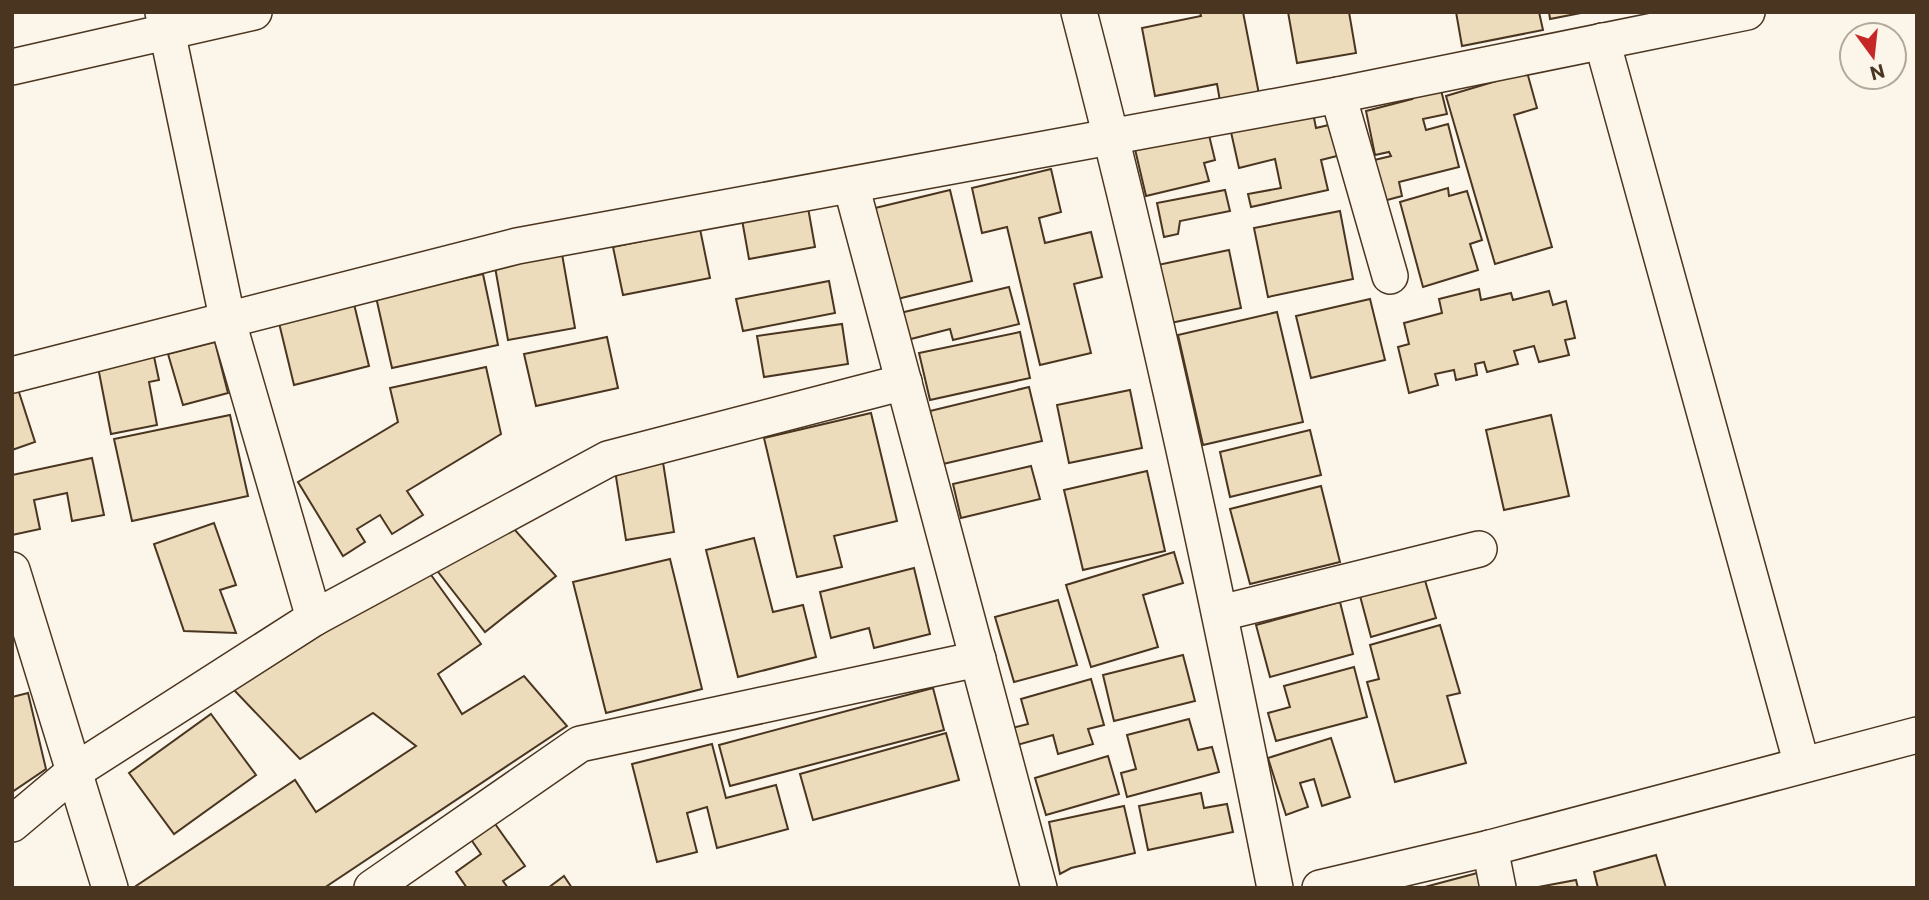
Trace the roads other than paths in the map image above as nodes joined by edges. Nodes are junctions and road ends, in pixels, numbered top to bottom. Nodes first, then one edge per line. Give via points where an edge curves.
1 (254, 12) edge
2 (1079, 12) edge
3 (1747, 12) edge
4 (166, 23) edge
5 (1602, 41) junction
6 (12, 67) edge
7 (1338, 95) junction
8 (1111, 137) junction
9 (851, 185) junction
10 (1390, 276) dead end
11 (228, 322) junction
12 (12, 375) edge
13 (904, 382) junction
14 (1479, 549) dead end
15 (12, 570) edge
16 (1221, 613) junction
17 (314, 618) junction
18 (978, 659) junction
19 (1917, 735) edge
20 (1802, 765) junction
21 (75, 771) junction
22 (12, 824) edge
23 (1490, 848) junction
24 (110, 888) edge
25 (372, 888) edge
26 (1039, 888) edge
27 (1275, 888) edge
28 (1320, 888) edge
29 (1498, 888) edge

1 - 4 street
2 - 8 street
3 - 5 street
4 - 6 street
4 - 11 street
5 - 7 street
5 - 20 street
7 - 8 street
7 - 10 street
8 - 9 street
8 - 16 street
9 - 11 street via 517,246
9 - 13 street
11 - 12 street
11 - 17 street
13 - 17 street via 608,459
13 - 18 street
14 - 16 street
15 - 21 street
16 - 27 street
17 - 21 street
18 - 25 street via 580,744
18 - 26 street
19 - 20 street
20 - 23 street
21 - 22 street
21 - 24 street
23 - 28 street
23 - 29 street

